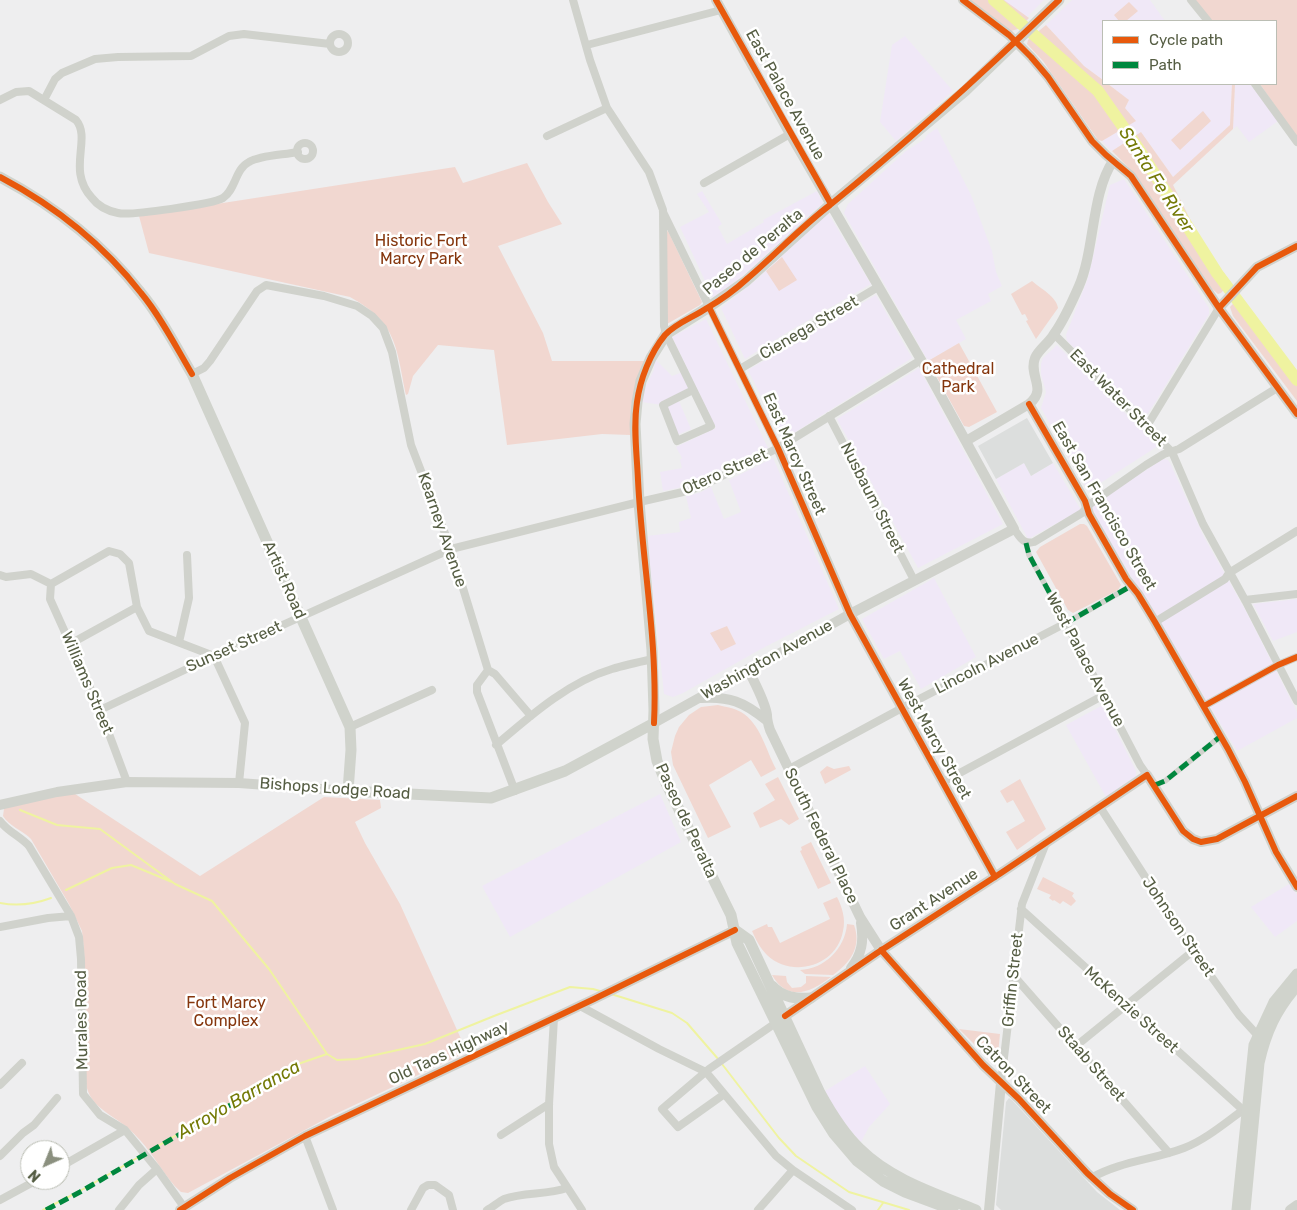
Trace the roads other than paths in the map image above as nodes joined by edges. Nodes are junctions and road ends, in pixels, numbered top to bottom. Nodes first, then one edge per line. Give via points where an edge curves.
1 (573, 0) edge
2 (716, 0) edge
3 (962, 0) edge
4 (1059, 0) edge
5 (1191, 0) edge
6 (721, 10) junction
7 (1207, 20) edge
8 (1019, 39) junction
9 (330, 44) dead end
10 (587, 45) junction
11 (1256, 85) edge
12 (0, 100) edge
13 (44, 100) junction
14 (607, 108) junction
15 (790, 134) junction
16 (547, 136) dead end
17 (1297, 142) edge
18 (298, 152) dead end
19 (1113, 161) junction
20 (0, 177) edge
21 (704, 183) dead end
22 (831, 204) junction
23 (663, 210) junction
24 (1297, 246) edge
25 (878, 287) junction
26 (1222, 305) junction
27 (709, 307) junction
28 (666, 334) junction
29 (1054, 334) junction
30 (921, 360) junction
31 (740, 369) junction
32 (192, 374) junction
33 (1277, 388) junction
34 (693, 390) junction
35 (1029, 404) junction
36 (1297, 414) edge
37 (829, 416) junction
38 (1147, 426) junction
39 (966, 441) junction
40 (778, 448) junction
41 (1172, 452) junction
42 (639, 502) junction
43 (1087, 508) junction
44 (1014, 529) junction
45 (1297, 531) edge
46 (1026, 543) junction
47 (451, 549) junction
48 (187, 555) dead end
49 (1229, 573) junction
50 (0, 575) edge
51 (914, 580) junction
52 (52, 584) junction
53 (1132, 586) junction
54 (1297, 594) edge
55 (1245, 600) junction
56 (137, 607) junction
57 (850, 614) junction
58 (301, 617) junction
59 (1155, 622) junction
60 (1066, 623) junction
61 (179, 642) junction
62 (70, 644) junction
63 (214, 656) junction
64 (1297, 657) edge
65 (653, 659) junction
66 (1278, 665) junction
67 (748, 669) junction
68 (488, 670) junction
69 (432, 690) dead end
70 (1104, 695) junction
71 (698, 698) junction
72 (1297, 701) edge
73 (1204, 706) junction
74 (902, 708) junction
75 (100, 710) junction
76 (530, 716) junction
77 (766, 720) junction
78 (654, 723) junction
79 (350, 727) junction
80 (1221, 736) junction
81 (496, 745) junction
82 (789, 769) junction
83 (1147, 775) junction
84 (127, 782) junction
85 (943, 782) junction
86 (239, 783) junction
87 (1155, 785) junction
88 (348, 791) junction
89 (515, 791) junction
90 (1297, 796) edge
91 (0, 804) edge
92 (1100, 807) junction
93 (1259, 816) junction
94 (0, 821) edge
95 (1046, 843) junction
96 (995, 877) junction
97 (1297, 887) edge
98 (1021, 909) junction
99 (71, 916) junction
100 (860, 917) junction
101 (2, 928) edge
102 (735, 930) junction
103 (0, 936) edge
104 (882, 950) junction
105 (1192, 951) junction
106 (849, 972) junction
107 (1297, 974) edge
108 (1013, 975) junction
109 (769, 981) junction
110 (1297, 986) edge
111 (812, 998) junction
112 (580, 1006) junction
113 (1126, 1006) junction
114 (554, 1018) junction
115 (781, 1019) junction
116 (1261, 1038) junction
117 (1076, 1046) junction
118 (22, 1063) dead end
119 (707, 1071) junction
120 (1001, 1083) junction
121 (0, 1085) edge
122 (724, 1095) junction
123 (57, 1098) dead end
124 (549, 1104) junction
125 (1248, 1110) junction
126 (125, 1130) junction
127 (501, 1135) dead end
128 (305, 1136) junction
129 (1169, 1153) junction
130 (0, 1156) edge
131 (70, 1161) edge
132 (897, 1166) dead end
133 (157, 1169) junction
134 (793, 1170) junction
135 (1091, 1178) junction
136 (567, 1188) junction
137 (922, 1188) junction
138 (20, 1189) edge
139 (0, 1200) edge
140 (1297, 1205) edge
141 (182, 1208) edge
142 (119, 1210) edge
143 (333, 1210) edge
144 (411, 1210) edge
145 (453, 1210) edge
146 (487, 1210) edge
147 (582, 1210) edge
148 (758, 1210) edge
149 (852, 1210) edge
150 (953, 1210) edge
151 (976, 1210) edge
152 (990, 1210) edge
153 (1133, 1210) edge
154 (1237, 1210) edge
155 (1245, 1210) edge
156 (1290, 1210) edge

1 - 10 street
2 - 6 street, East Palace Avenue
3 - 8 street
4 - 8 main road, Paseo de Peralta
5 - 7 street
6 - 10 street
6 - 15 street, East Palace Avenue
8 - 19 street via 1092,140
8 - 22 main road, Paseo de Peralta via 927,124
9 - 13 street via 244,34 229,36 190,56 95,59 55,79
10 - 14 street
11 - 17 street
12 - 13 street via 22,90
13 - 18 street via 70,115 80,125 79,170 83,185 95,202 116,213 138,213 217,201 228,192 248,162
14 - 16 street
14 - 23 street via 649,172
15 - 21 street
15 - 22 street, East Palace Avenue
19 - 26 street via 1131,176
19 - 29 street via 1104,179 1083,275
20 - 32 main road, Artist Road via 61,214 102,249 142,293
22 - 25 street, East Palace Avenue
22 - 27 main road, Paseo de Peralta via 746,281
23 - 27 street, East Marcy Street
23 - 28 street
24 - 26 street via 1257,267
25 - 30 street, East Palace Avenue
25 - 31 street, Cienega Street
26 - 33 street
26 - 38 street
27 - 28 main road, Paseo de Peralta
27 - 31 street, East Marcy Street
28 - 34 street
28 - 42 main road, Paseo de Peralta via 648,364 637,402
29 - 35 street via 1035,359 1038,390
29 - 38 street, East Water Street
30 - 37 street, Otero Street
30 - 39 street, East Palace Avenue
31 - 40 street, East Marcy Street
32 - 47 street, Kearney Avenue via 210,361 257,291 266,285 324,296 357,306 372,316 383,328 392,352 411,445
32 - 58 main road, Artist Road
33 - 36 street
33 - 41 street
34 - 34 street via 711,426 677,441 663,405
35 - 39 street
35 - 43 street, East San Francisco Street
37 - 40 street, Otero Street
37 - 51 street, Nusbaum Street
38 - 41 street, East Water Street
39 - 44 street, East Palace Avenue
40 - 42 street, Otero Street via 700,486
40 - 57 street, East Marcy Street
41 - 43 street via 1140,468
41 - 49 street, East Water Street via 1203,524
42 - 47 street, Otero Street
42 - 65 main road, Paseo de Peralta
43 - 46 street via 1034,542
43 - 53 street, East San Francisco Street
44 - 46 street, East Palace Avenue
44 - 51 street, Washington Avenue
45 - 49 street
46 - 60 street, West Palace Avenue via 1029,555
47 - 58 street, Sunset Street
47 - 68 street, Kearney Avenue
48 - 61 street via 189,598
49 - 55 street, East Water Street
49 - 59 street
50 - 52 street via 31,574
51 - 57 street, Washington Avenue
52 - 56 street via 109,551 120,554 129,563
52 - 62 street, Williams Street via 50,599
53 - 59 street, East San Francisco Street
53 - 60 street, Lincoln Avenue
54 - 55 street
55 - 66 street, East Water Street
56 - 61 street via 149,631
56 - 62 street
57 - 67 street, Washington Avenue
57 - 74 street, West Marcy Street
58 - 63 street, Sunset Street
58 - 79 main road, Artist Road
59 - 73 street, East San Francisco Street
60 - 70 street, West Palace Avenue
60 - 74 street, Lincoln Avenue
61 - 63 street
62 - 75 street, Williams Street
63 - 75 street, Sunset Street
63 - 86 street via 245,723
64 - 66 street
65 - 76 street via 597,674
65 - 78 main road, Paseo de Peralta
66 - 72 street, East Water Street
66 - 73 street
67 - 71 street, Washington Avenue
67 - 77 street, South Federal Place via 767,715
68 - 76 street, Kearney Avenue
68 - 81 street via 477,685 477,692
69 - 79 street
70 - 83 street, West Palace Avenue
70 - 85 street
71 - 77 street via 735,700
71 - 78 street, Washington Avenue
73 - 80 street, East San Francisco Street
74 - 82 street, Lincoln Avenue
74 - 85 street, West Marcy Street
75 - 84 street, Williams Street
76 - 81 street
77 - 82 street, South Federal Place
78 - 89 main road, Bishops Lodge Road via 565,771
78 - 102 main road, Paseo de Peralta via 653,738 660,769 731,915
79 - 88 main road, Artist Road
80 - 87 street
80 - 93 street, East San Francisco Street
81 - 89 street
82 - 100 street, South Federal Place
83 - 87 street
83 - 92 street, Grant Avenue
84 - 86 street, Bishops Lodge Road
84 - 91 street, Bishops Lodge Road
85 - 96 street, West Marcy Street
86 - 88 street, Bishops Lodge Road
87 - 93 street via 1183,831 1197,841 1217,839
88 - 89 main road, Bishops Lodge Road via 484,799
90 - 93 street
92 - 95 street, Grant Avenue
92 - 105 street, Johnson Street
93 - 97 street, East San Francisco Street
94 - 99 street, Murales Road via 29,846
95 - 96 street, Grant Avenue
95 - 98 street, Griffin Street
96 - 104 street, Grant Avenue
98 - 108 street, Griffin Street
98 - 113 street, McKenzie Street
99 - 101 street
99 - 126 street, Murales Road via 79,936 81,959 84,1094 100,1115
100 - 104 street, South Federal Place
100 - 106 street via 862,945
101 - 103 street
102 - 109 main road, Paseo de Peralta via 750,940
102 - 112 street, Old Taos Highway
102 - 115 main road, Paseo de Peralta via 737,944
104 - 106 street, Grant Avenue
104 - 120 street, Catron Street
105 - 113 street
105 - 116 street, Johnson Street via 1239,1016
106 - 111 street, Grant Avenue
107 - 116 main road via 1274,1002
108 - 117 street, Staab Street
108 - 120 street, Griffin Street
109 - 111 main road via 775,989 794,999
109 - 115 main road, Paseo de Peralta
110 - 116 main road
111 - 115 street, Grant Avenue
112 - 114 street, Old Taos Highway
112 - 119 street
113 - 117 street
113 - 125 street, McKenzie Street
114 - 124 street
114 - 128 street, Old Taos Highway
115 - 119 street, Grant Avenue
115 - 137 main road, Paseo de Peralta via 833,1116 848,1137 880,1165
115 - 150 main road, Paseo de Peralta via 826,1122 852,1155 883,1181
116 - 125 main road via 1252,1055
117 - 129 street, Staab Street
118 - 121 street
119 - 122 street
119 - 122 street, Grant Avenue via 662,1109 678,1127
120 - 135 street, Catron Street via 1019,1098
120 - 152 street, Griffin Street
122 - 134 street via 776,1156
123 - 130 street via 34,1125
124 - 127 street
124 - 136 street via 549,1144 554,1167
125 - 129 street via 1193,1144
125 - 154 main road
125 - 155 main road
126 - 131 street
126 - 133 street, Murales Road
128 - 141 street, Old Taos Highway
128 - 143 street
129 - 135 street via 1113,1166
132 - 137 main road via 900,1172 916,1179
133 - 141 street, Murales Road
133 - 142 street
134 - 148 street
134 - 149 street
135 - 153 street, Catron Street
136 - 146 street via 504,1199
136 - 147 street
137 - 151 main road, Paseo de Peralta
138 - 139 street
140 - 156 street
144 - 145 street via 423,1188 435,1185 449,1195

